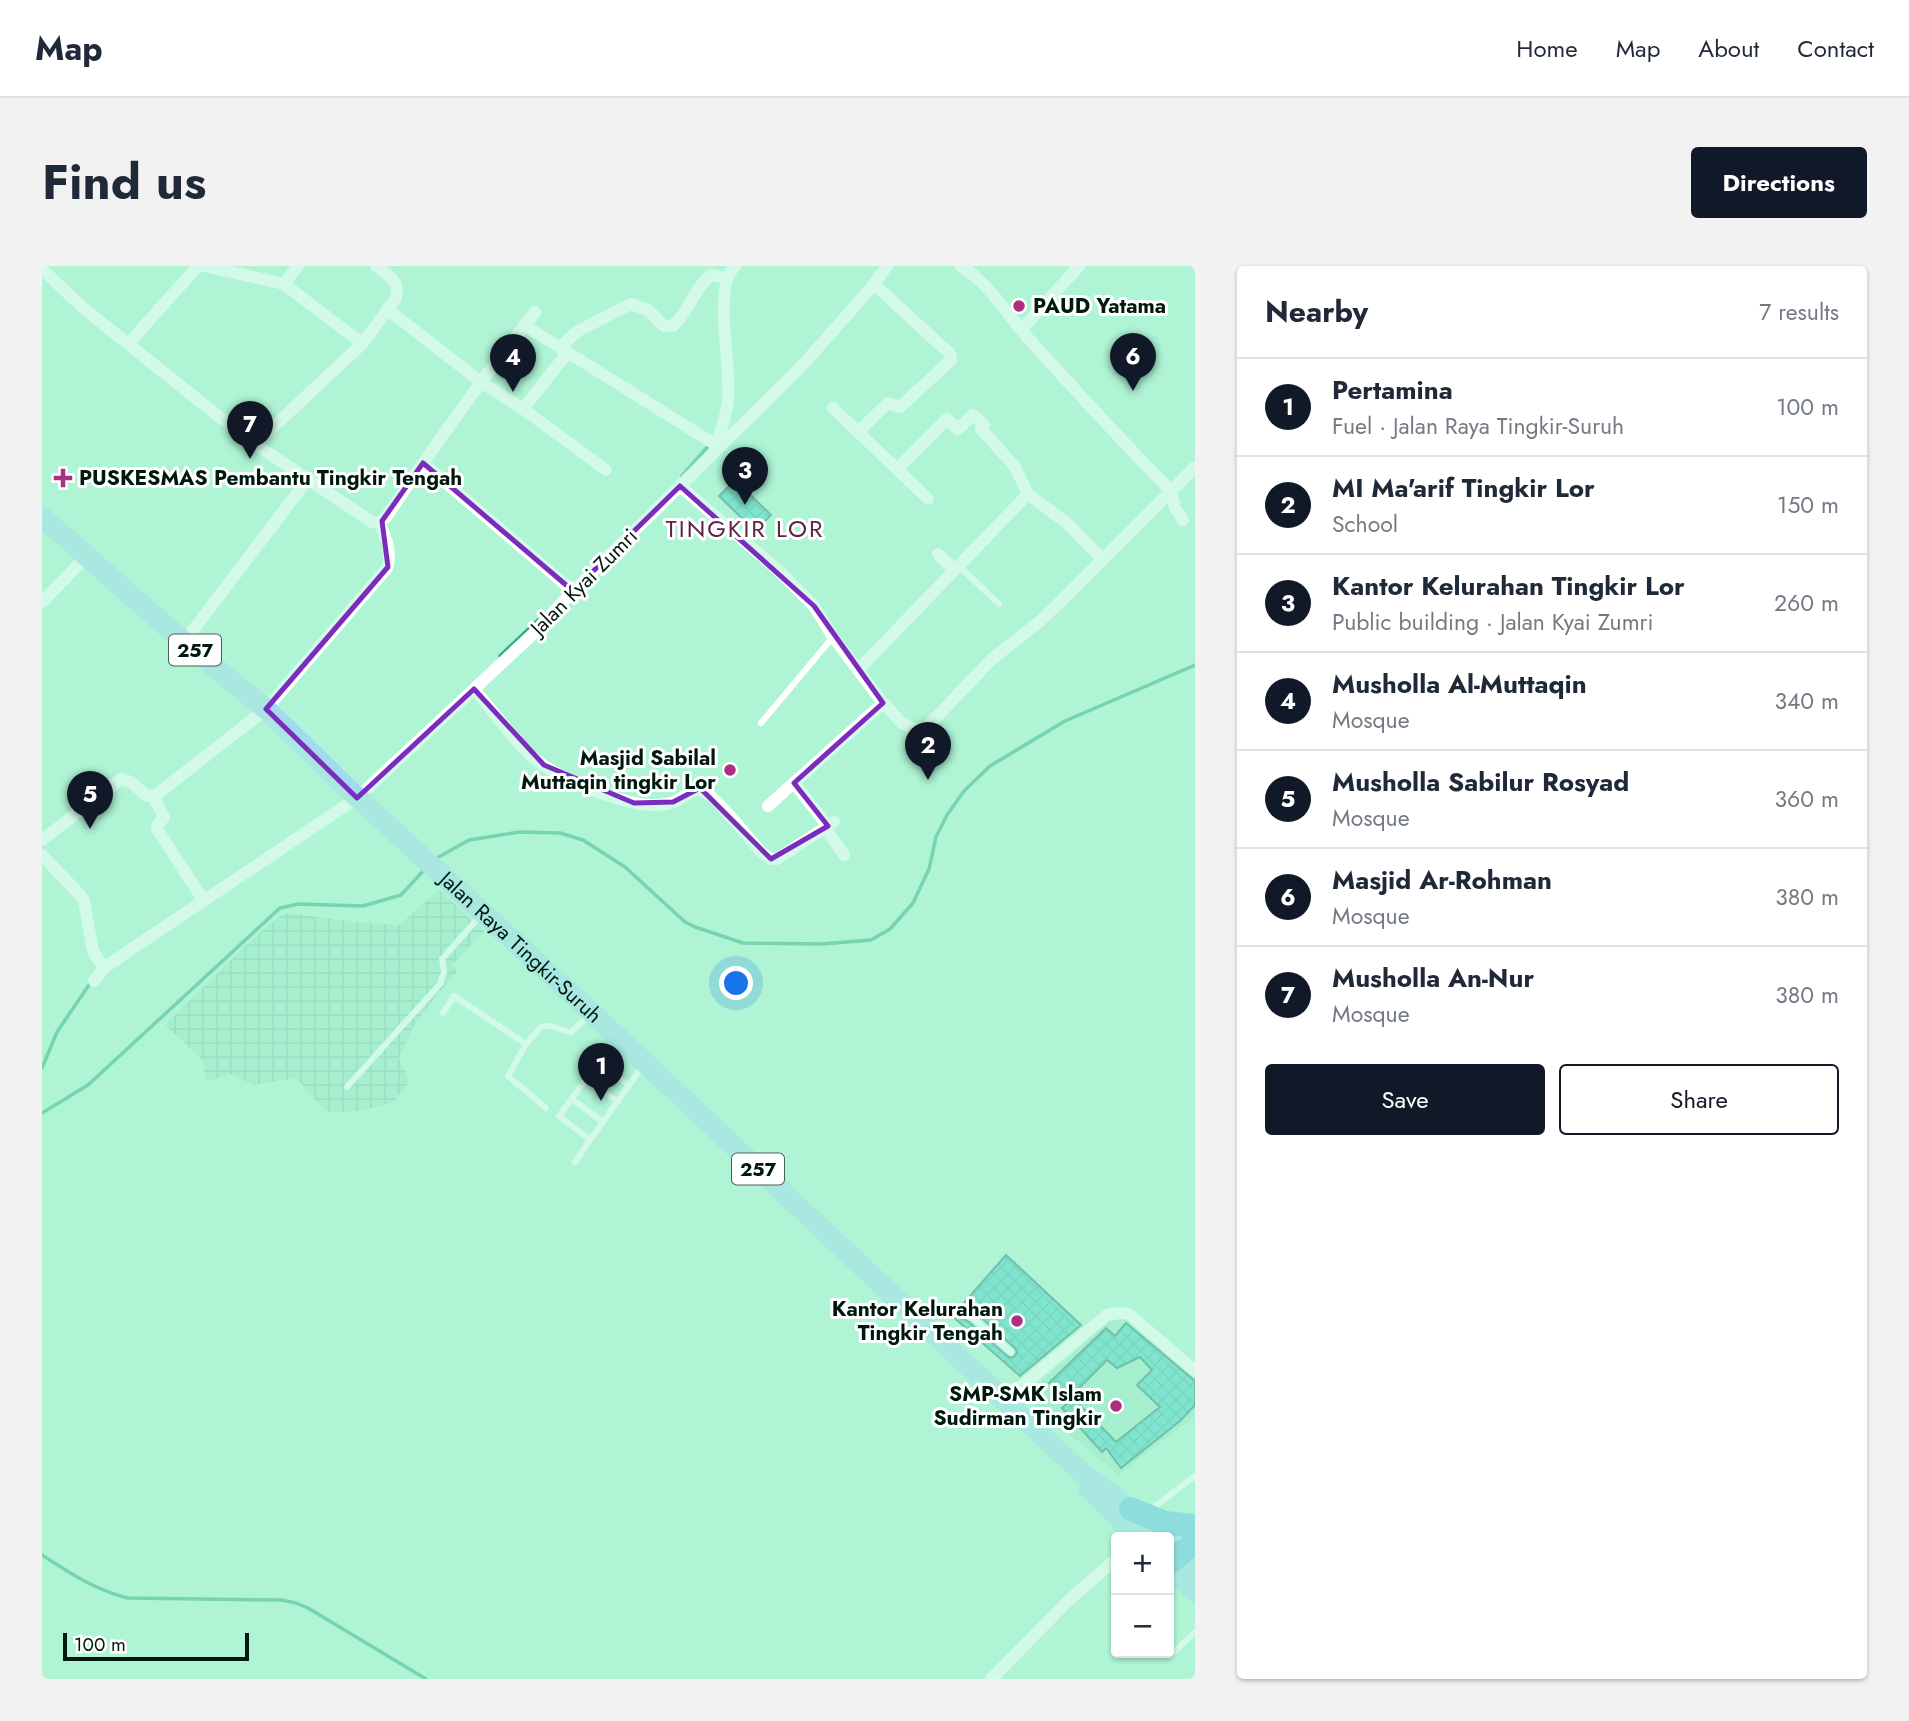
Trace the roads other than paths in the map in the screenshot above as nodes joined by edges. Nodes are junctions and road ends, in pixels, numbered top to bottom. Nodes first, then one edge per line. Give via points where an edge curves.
1 (198, 266) edge
2 (204, 266) edge
3 (298, 266) edge
4 (376, 266) edge
5 (735, 266) edge
6 (887, 266) edge
7 (1079, 266) edge
8 (970, 268) edge
9 (42, 269) edge
10 (724, 277) junction
11 (284, 284) junction
12 (874, 284) junction
13 (387, 309) junction
14 (535, 312) dead end
15 (524, 325) junction
16 (1021, 330) junction
17 (363, 343) junction
18 (128, 344) junction
19 (564, 350) junction
20 (481, 382) junction
21 (833, 408) dead end
22 (523, 409) junction
23 (858, 432) junction
24 (256, 444) junction
25 (715, 448) junction
26 (423, 463) junction
27 (1195, 467) edge
28 (897, 468) junction
29 (606, 470) dead end
30 (308, 479) junction
31 (680, 486) junction
32 (1171, 491) junction
33 (1028, 494) junction
34 (928, 499) dead end
35 (42, 517) edge
36 (1183, 520) dead end
37 (379, 523) junction
38 (939, 554) dead end
39 (86, 556) junction
40 (1102, 559) junction
41 (957, 568) junction
42 (569, 588) junction
43 (42, 602) edge
44 (999, 604) dead end
45 (833, 637) junction
46 (184, 642) junction
47 (858, 670) junction
48 (474, 689) junction
49 (883, 704) junction
50 (266, 709) junction
51 (761, 723) dead end
52 (794, 783) junction
53 (353, 793) junction
54 (153, 796) junction
55 (768, 806) dead end
56 (829, 825) junction
57 (42, 840) edge
58 (42, 855) edge
59 (844, 855) dead end
60 (200, 895) junction
61 (483, 912) junction
62 (103, 966) junction
63 (94, 981) dead end
64 (591, 1012) junction
65 (443, 1013) dead end
66 (618, 1037) junction
67 (526, 1044) junction
68 (599, 1062) junction
69 (645, 1062) junction
70 (587, 1078) junction
71 (629, 1086) junction
72 (347, 1087) dead end
73 (572, 1099) junction
74 (618, 1101) junction
75 (546, 1108) dead end
76 (603, 1122) junction
77 (590, 1140) junction
78 (575, 1163) dead end
79 (914, 1315) junction
80 (1011, 1352) dead end
81 (1195, 1371) edge
82 (1004, 1400) junction
83 (1082, 1473) junction
84 (1195, 1476) edge
85 (1137, 1520) edge
86 (1195, 1526) edge
87 (1154, 1532) edge
88 (1111, 1563) edge
89 (1195, 1632) edge
90 (1174, 1652) dead end
91 (991, 1679) edge

1 - 18 street
2 - 11 street
3 - 11 street
4 - 13 street via 397,287 396,298
5 - 10 street
6 - 12 street, Jalan Kyai Zumri
7 - 16 street
8 - 16 street
9 - 18 street
10 - 19 street via 711,275 704,281 673,326 664,326 648,310 631,304 578,331
10 - 25 street via 729,370 727,403
11 - 17 street
12 - 23 street via 950,354 951,360 901,407 888,403
12 - 25 street, Jalan Kyai Zumri via 797,370
13 - 17 street
13 - 20 street
14 - 15 street
15 - 19 street
15 - 20 street
16 - 32 street
17 - 24 street
18 - 24 street
19 - 22 street
19 - 25 street
20 - 22 street
20 - 26 street
21 - 23 street
22 - 29 street
23 - 28 street
24 - 30 street
25 - 31 street, Jalan Kyai Zumri
26 - 37 street
26 - 42 street
27 - 32 street
28 - 33 street via 947,419 958,429 973,415 1015,467
28 - 34 street
30 - 37 street
30 - 46 street
31 - 42 street, Jalan Kyai Zumri
31 - 45 street via 778,570 814,606
32 - 36 street
32 - 40 street
33 - 40 street via 1068,524
33 - 41 street
35 - 39 main road, Jalan Raya Tingkir-Suruh / 257
37 - 50 street via 390,555 387,568
38 - 41 street
39 - 43 street
39 - 46 main road, Jalan Raya Tingkir-Suruh / 257
40 - 49 street via 1039,622 992,659 926,728 909,727
41 - 44 lane
41 - 47 street
42 - 48 street, Jalan Kyai Zumri via 533,634
45 - 47 street
45 - 51 lane
46 - 50 main road, Jalan Raya Tingkir-Suruh / 257
47 - 49 street
48 - 53 street, Jalan Kyai Zumri
48 - 56 street via 531,755 557,773 634,803 661,805 699,789 773,859
49 - 52 street
50 - 53 main road, Jalan Raya Tingkir-Suruh / 257
50 - 54 street
52 - 55 street
52 - 56 street
53 - 60 street, Jalan Kyai Zumri
53 - 61 main road, Jalan Raya Tingkir-Suruh / 257
54 - 57 street via 121,779
54 - 60 street via 164,817 157,829
56 - 59 street
58 - 62 street via 84,901 92,946
60 - 62 street, Jalan Kyai Zumri
61 - 64 main road, Jalan Raya Tingkir-Suruh / 257
61 - 72 lane via 442,959 440,984
62 - 63 street, Jalan Kyai Zumri
64 - 66 main road, Jalan Raya Tingkir-Suruh / 257
64 - 67 lane via 572,1032 541,1027
65 - 67 lane via 454,996
66 - 68 lane
66 - 69 main road, Jalan Raya Tingkir-Suruh / 257
67 - 75 lane via 508,1076
68 - 70 lane
68 - 71 lane
69 - 71 lane
69 - 79 main road, Jalan Raya Tingkir-Suruh / 257
70 - 73 lane
70 - 74 lane
71 - 74 lane
73 - 76 lane
73 - 77 lane via 559,1116
74 - 76 lane
76 - 77 lane
77 - 78 lane
79 - 80 lane via 950,1307 974,1320
79 - 82 main road, Jalan Raya Tingkir-Suruh / 257
81 - 82 street via 1129,1314 1120,1313 1107,1315
82 - 83 main road, Jalan Raya Tingkir-Suruh / 257
83 - 85 main road, Jalan Raya Tingkir-Suruh / 257 via 1107,1489
83 - 85 main road, Jalan Raya Tingkir-Suruh / 257 via 1091,1492
84 - 85 lane
85 - 86 highway
85 - 87 main road, Jalan Raya Tingkir-Suruh / 257
88 - 91 street
89 - 90 lane

